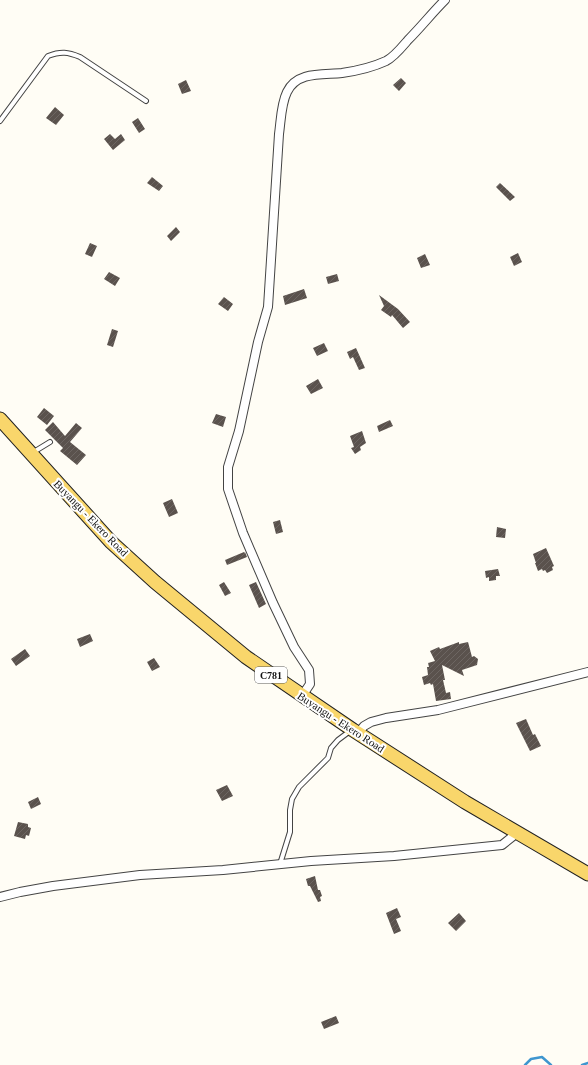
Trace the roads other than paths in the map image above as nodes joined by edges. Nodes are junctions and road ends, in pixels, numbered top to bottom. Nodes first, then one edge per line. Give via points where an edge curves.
1 (445, 0) edge
2 (146, 101) dead end
3 (0, 121) edge
4 (0, 419) edge
5 (50, 442) dead end
6 (30, 454) junction
7 (588, 672) edge
8 (302, 696) junction
9 (355, 731) junction
10 (517, 834) junction
11 (280, 864) junction
12 (588, 874) edge
13 (0, 897) edge

1 - 8 street via 387,60 342,73 306,76 290,87 282,110 268,307 228,467 228,489 273,603 294,647 309,670 310,684
2 - 3 lane via 80,57 69,52 56,53 48,56
4 - 6 main road, Buyangu - Ekero Road / C781
5 - 6 lane
6 - 8 main road, Buyangu - Ekero Road / C781 via 112,542 155,582 246,658
7 - 9 street via 438,710 386,718 371,722
8 - 9 main road, Buyangu - Ekero Road / C781
9 - 10 main road, Buyangu - Ekero Road / C781
9 - 11 lane via 338,740 331,748 328,758 299,787 292,799 290,832
10 - 11 street via 502,845
10 - 12 main road, Buyangu - Ekero Road / C781
11 - 13 street via 140,875 82,882

